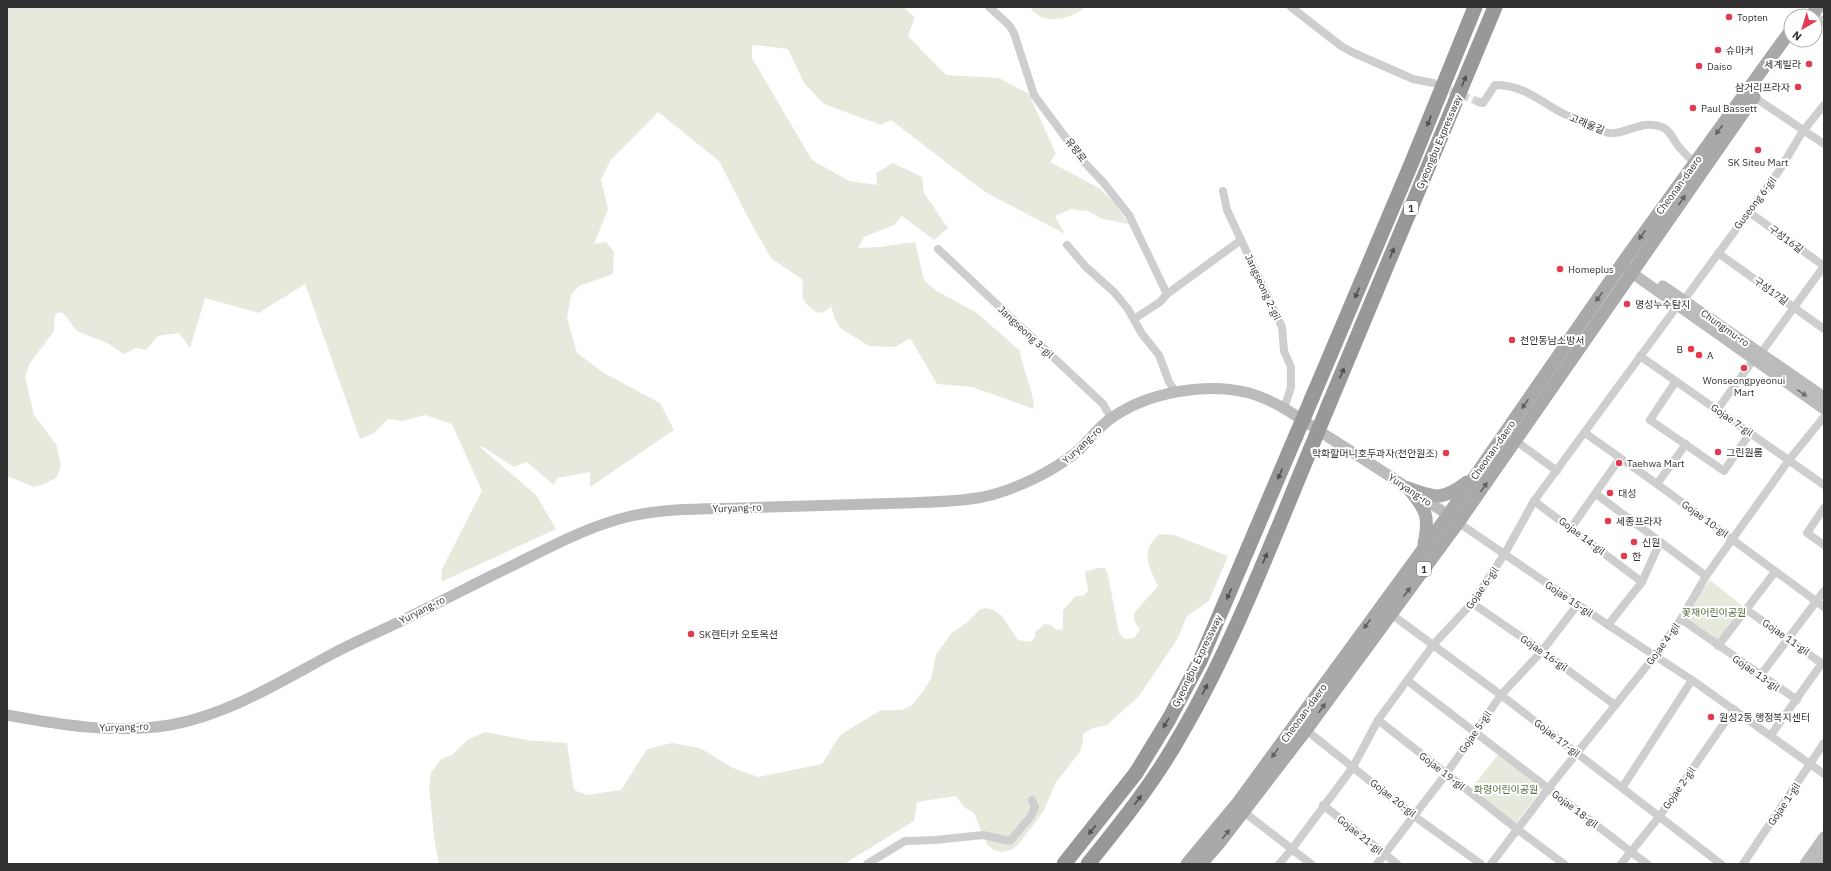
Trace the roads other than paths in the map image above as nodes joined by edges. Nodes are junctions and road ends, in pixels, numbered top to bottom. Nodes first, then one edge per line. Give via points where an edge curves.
1 (989, 7) edge
2 (1291, 7) edge
3 (1475, 7) edge
4 (1495, 7) edge
5 (1783, 41) edge
6 (1788, 48) edge
7 (1433, 83) tunnel mouth
8 (1754, 97) junction
9 (1479, 102) dead end
10 (1824, 105) edge
11 (1803, 132) junction
12 (1824, 144) edge
13 (1694, 162) junction
14 (1223, 190) dead end
15 (1749, 212) junction
16 (1241, 240) junction
17 (1067, 245) dead end
18 (938, 249) dead end
19 (1718, 253) junction
20 (1629, 266) junction
21 (1824, 266) edge
22 (1167, 294) junction
23 (1681, 302) junction
24 (1794, 308) junction
25 (1134, 319) junction
26 (1824, 329) edge
27 (1640, 356) junction
28 (1757, 356) junction
29 (1676, 381) junction
30 (1176, 392) junction
31 (1824, 397) edge
32 (1284, 409) junction
33 (1824, 409) edge
34 (1717, 410) junction
35 (1824, 416) edge
36 (1111, 418) junction
37 (1585, 433) junction
38 (1750, 433) junction
39 (1516, 441) junction
40 (1686, 444) junction
41 (1620, 458) junction
42 (1789, 460) junction
43 (1557, 471) junction
44 (1478, 472) junction
45 (1657, 484) junction
46 (1824, 485) edge
47 (1408, 488) junction
48 (1596, 494) junction
49 (1534, 501) junction
50 (1824, 508) edge
51 (1453, 519) junction
52 (1571, 528) junction
53 (1732, 540) junction
54 (1660, 542) junction
55 (1824, 545) edge
56 (1424, 548) junction
57 (1504, 555) junction
58 (1775, 572) junction
59 (1706, 576) junction
60 (1642, 582) junction
61 (1824, 591) edge
62 (1816, 602) junction
63 (1472, 604) junction
64 (1578, 604) junction
65 (1824, 607) edge
66 (1747, 610) junction
67 (1391, 614) junction
68 (1681, 619) junction
69 (1608, 625) junction
70 (1788, 639) junction
71 (1433, 645) junction
72 (1718, 646) junction
73 (1542, 651) junction
74 (1654, 657) junction
75 (1823, 664) edge
76 (1760, 676) junction
77 (1692, 680) junction
78 (1408, 681) junction
79 (1501, 695) junction
80 (1797, 700) junction
81 (1615, 705) junction
82 (1734, 709) junction
83 (7, 715) edge
84 (1378, 720) junction
85 (1306, 730) junction
86 (1474, 732) junction
87 (1771, 735) junction
88 (1824, 743) edge
89 (1577, 754) junction
90 (1810, 764) junction
91 (1352, 767) junction
92 (1446, 774) junction
93 (1824, 774) edge
94 (1622, 788) junction
95 (1548, 789) junction
96 (1032, 800) dead end
97 (1323, 805) junction
98 (1244, 812) junction
99 (1414, 816) junction
100 (1659, 817) junction
101 (1517, 830) junction
102 (1824, 837) edge
103 (1292, 849) junction
104 (1630, 851) junction
105 (1824, 852) edge
106 (1384, 854) junction
107 (867, 864) edge
108 (1064, 864) edge
109 (1088, 864) edge
110 (1187, 864) edge
111 (1201, 864) edge
112 (1278, 864) edge
113 (1311, 864) edge
114 (1377, 864) edge
115 (1397, 864) edge
116 (1481, 864) edge
117 (1491, 864) edge
118 (1564, 864) edge
119 (1621, 864) edge
120 (1647, 864) edge
121 (1721, 864) edge
122 (1743, 864) edge
123 (1805, 864) edge
124 (1816, 864) edge

1 - 22 street, 유량로 via 1014,32 1034,95 1083,161 1129,215
2 - 7 street via 1341,46 1354,53 1413,79
3 -> 108 highway, Gyeongbu Expressway / 1, bridge via 1412,162 1202,654 1169,719 1136,773
109 -> 4 highway, Gyeongbu Expressway / 1, bridge via 1148,787 1181,735 1207,686 1255,581
5 -> 13 main road, Cheonan-daero / 1
6 - 8 main road, Cheonan-daero / 1
8 - 11 street
20 -> 8 main road, Cheonan-daero / 1
9 - 13 street, 고래울길 via 1483,103 1495,84 1532,94 1565,115 1607,132 1622,132 1644,124 1661,127 1667,130
10 - 11 street, Guseong 6-gil
11 - 12 street
11 - 15 street, Guseong 6-gil
13 -> 20 main road, Cheonan-daero / 1
14 - 16 street, Jangseong 2-gil via 1226,210
15 - 19 street, Guseong 6-gil
15 - 21 street, 구성16길
16 - 22 street
16 - 32 street, Jangseong 2-gil via 1282,327 1284,351 1291,367 1291,387
17 - 25 street via 1086,267 1114,292
18 - 36 street, Jangseong 3-gil via 1103,404
19 - 23 street, Guseong 6-gil
19 - 24 street, 구성17길
20 - 23 street, Chungmu-ro
20 - 39 main road, Cheonan-daero / 1
20 -> 44 main road, Cheonan-daero / 1
21 - 24 street
22 - 25 street via 1160,302
23 - 27 street, Gojae 6-gil
23 - 28 street, Chungmu-ro
24 - 26 street, 구성17길
24 - 28 street
25 - 30 street via 1159,355 1169,382
27 - 29 street, Gojae 7-gil
27 - 37 street, Gojae 6-gil
28 - 31 street, Chungmu-ro
28 -> 33 street, Chungmu-ro
28 - 34 street, Chungmu-ro
29 - 34 street, Gojae 7-gil
29 - 40 street via 1650,420
30 - 32 street, Yuryang-ro via 1231,390 1248,393
30 - 36 street, Yuryang-ro via 1150,399
32 - 47 street, Yuryang-ro
34 - 38 street, Gojae 7-gil
35 - 42 street, Gojae 4-gil
36 - 83 street, Yuryang-ro via 1061,464 1025,482 985,497 934,502 681,510 614,520 572,536 338,651 251,698 201,717 169,725 98,729
37 - 41 street, Gojae 10-gil
37 - 43 street, Gojae 6-gil
38 - 40 street via 1724,471
38 - 42 street, Gojae 7-gil
39 - 43 street
51 -> 39 main road, Cheonan-daero / 1
40 - 45 street
41 - 45 street, Gojae 10-gil
41 - 48 street
42 - 46 street, Gojae 7-gil
42 - 53 street, Gojae 4-gil
43 - 49 street, Gojae 6-gil
44 - 47 main road via 1453,493 1437,497
44 - 51 main road, Cheonan-daero / 1
45 - 53 street, Gojae 10-gil
47 - 51 street, Yuryang-ro
47 - 56 main road via 1426,512 1428,527
48 - 52 street
48 - 54 street
49 - 52 street, Gojae 14-gil
49 - 57 street, Gojae 6-gil
50 - 55 street via 1807,532
51 - 56 main road, Cheonan-daero / 1
51 - 57 street, Gojae 15-gil
67 -> 51 main road, Cheonan-daero / 1
52 - 60 street, Gojae 14-gil
53 - 58 street, Gojae 10-gil
53 - 59 street, Gojae 4-gil
54 - 59 street
54 - 60 street
56 -> 110 main road, Cheonan-daero / 1 via 1237,804
57 - 63 street, Gojae 6-gil
57 - 64 street, Gojae 15-gil
58 - 62 street, Gojae 10-gil
58 - 66 street
59 - 68 street, Gojae 4-gil
60 - 69 street
61 - 62 street
62 - 65 street, Gojae 10-gil
62 - 70 street
63 - 71 street, Gojae 6-gil
63 - 73 street, Gojae 16-gil
64 - 69 street, Gojae 15-gil
64 - 73 street, Gojae 5-gil
66 - 70 street, Gojae 11-gil
66 - 72 street
67 - 71 street, Gojae 17-gil
85 -> 67 main road, Cheonan-daero / 1
68 - 72 street, Gojae 13-gil
68 - 74 street, Gojae 4-gil
69 - 74 street, Gojae 15-gil
70 - 75 street, Gojae 11-gil
70 - 76 street
71 - 78 street, Gojae 6-gil
71 - 79 street, Gojae 17-gil
72 - 76 street, Gojae 13-gil
73 - 79 street, Gojae 5-gil
73 - 81 street, Gojae 16-gil
74 - 77 street, Gojae 15-gil
74 - 81 street, Gojae 4-gil
75 - 80 street
76 - 80 street, Gojae 13-gil
77 - 82 street, Gojae 15-gil
77 - 94 street
78 - 84 street, Gojae 6-gil
78 - 86 street, Gojae 18-gil
79 - 86 street, Gojae 5-gil
79 - 89 street, Gojae 17-gil
80 - 87 street
81 - 89 street, Gojae 4-gil
82 - 87 street, Gojae 15-gil
82 - 100 street, Gojae 2-gil
84 - 91 street, Gojae 6-gil
84 - 92 street, Gojae 19-gil
85 - 91 street, Gojae 20-gil
85 - 98 main road, Cheonan-daero / 1
86 - 92 street, Gojae 5-gil
86 - 95 street, Gojae 18-gil
87 - 90 street, Gojae 15-gil
88 - 90 street, Gojae 1-gil
89 - 94 street, Gojae 17-gil
89 - 95 street, Gojae 4-gil
90 - 93 street, Gojae 15-gil
90 - 122 street, Gojae 1-gil
91 - 97 street, Gojae 6-gil
91 - 99 street, Gojae 20-gil
92 - 99 street, Gojae 5-gil
92 - 101 street, Gojae 19-gil
94 - 100 street, Gojae 17-gil
95 - 101 street, Gojae 4-gil
95 - 104 street, Gojae 18-gil
96 - 107 street via 1035,807 1031,816 1010,841 984,835 905,841
97 - 103 street, Gojae 6-gil
97 - 106 street, Gojae 21-gil
98 - 103 street
111 -> 98 main road, Cheonan-daero / 1
99 - 106 street, Gojae 5-gil
99 - 116 street, Gojae 20-gil
100 - 104 street, Gojae 2-gil
100 - 121 street, Gojae 17-gil
101 - 117 street, Gojae 4-gil
101 - 118 street, Gojae 19-gil
102 - 123 street
103 - 112 street, Gojae 6-gil
103 - 113 street
104 - 119 street, Gojae 2-gil
104 - 120 street, Gojae 18-gil
105 - 124 street
106 - 114 street, Gojae 5-gil
106 - 115 street, Gojae 21-gil

